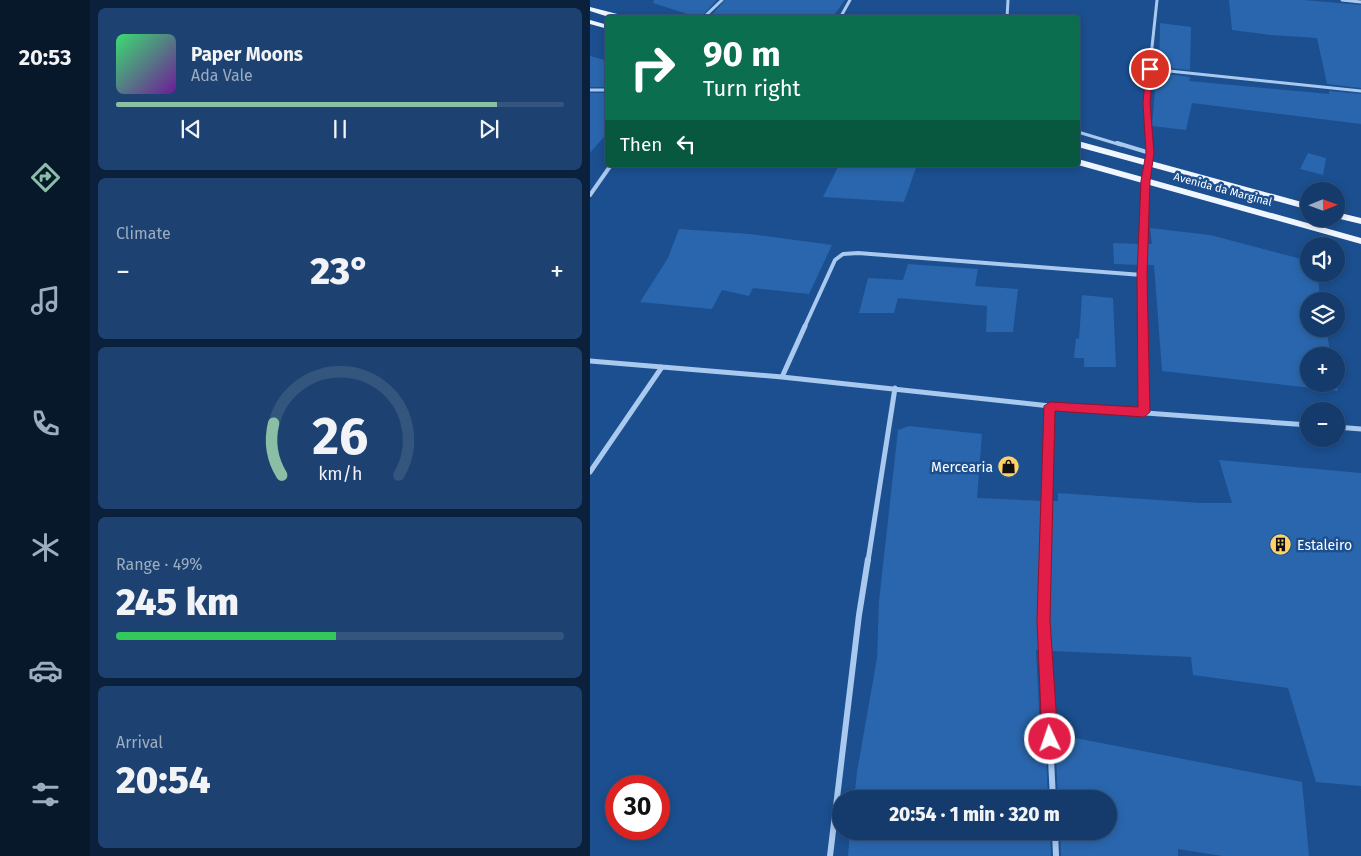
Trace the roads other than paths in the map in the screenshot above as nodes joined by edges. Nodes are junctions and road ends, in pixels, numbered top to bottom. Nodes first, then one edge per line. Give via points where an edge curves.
1 (722, 0) edge
2 (850, 0) edge
3 (1008, 0) edge
4 (1157, 0) edge
5 (1342, 0) edge
6 (1361, 2) edge
7 (590, 9) edge
8 (611, 15) edge
9 (707, 15) edge
10 (842, 15) edge
11 (1007, 15) edge
12 (590, 22) edge
13 (605, 26) edge
14 (1150, 69) junction
15 (590, 90) edge
16 (605, 90) edge
17 (1361, 91) edge
18 (1080, 133) edge
19 (1080, 145) edge
20 (1150, 153) junction
21 (1080, 163) edge
22 (1149, 164) junction
23 (610, 167) edge
24 (1146, 181) junction
25 (590, 195) edge
26 (1300, 206) edge
27 (1345, 217) edge
28 (1361, 221) edge
29 (1361, 241) edge
30 (1142, 275) junction
31 (590, 361) edge
32 (662, 368) junction
33 (782, 377) junction
34 (895, 388) junction
35 (1050, 406) junction
36 (1144, 412) junction
37 (1300, 424) edge
38 (1345, 427) edge
39 (1361, 428) edge
40 (590, 472) edge
41 (1053, 790) edge
42 (1055, 840) edge
43 (830, 856) edge
44 (1056, 856) edge

1 - 9 street
2 - 10 street
3 - 11 street
4 - 14 street
5 - 6 street
7 - 8 main road
12 - 13 main road
14 - 17 street
14 - 20 street via 1146,103
15 - 16 street
18 - 20 street
19 - 22 main road, Avenida da Marginal
20 - 22 street
21 - 24 main road, Avenida da Marginal
22 - 24 street
22 - 26 main road, Avenida da Marginal
23 - 25 street
24 - 29 main road, Avenida da Marginal
24 - 30 street
27 - 28 main road
30 - 33 street via 844,254 835,260
30 - 36 street
31 - 32 street
32 - 33 street
32 - 40 street
33 - 34 street
34 - 35 street
34 - 43 street via 859,615
35 - 36 street
35 - 41 street via 1044,620
36 - 37 street
38 - 39 street
42 - 44 street

